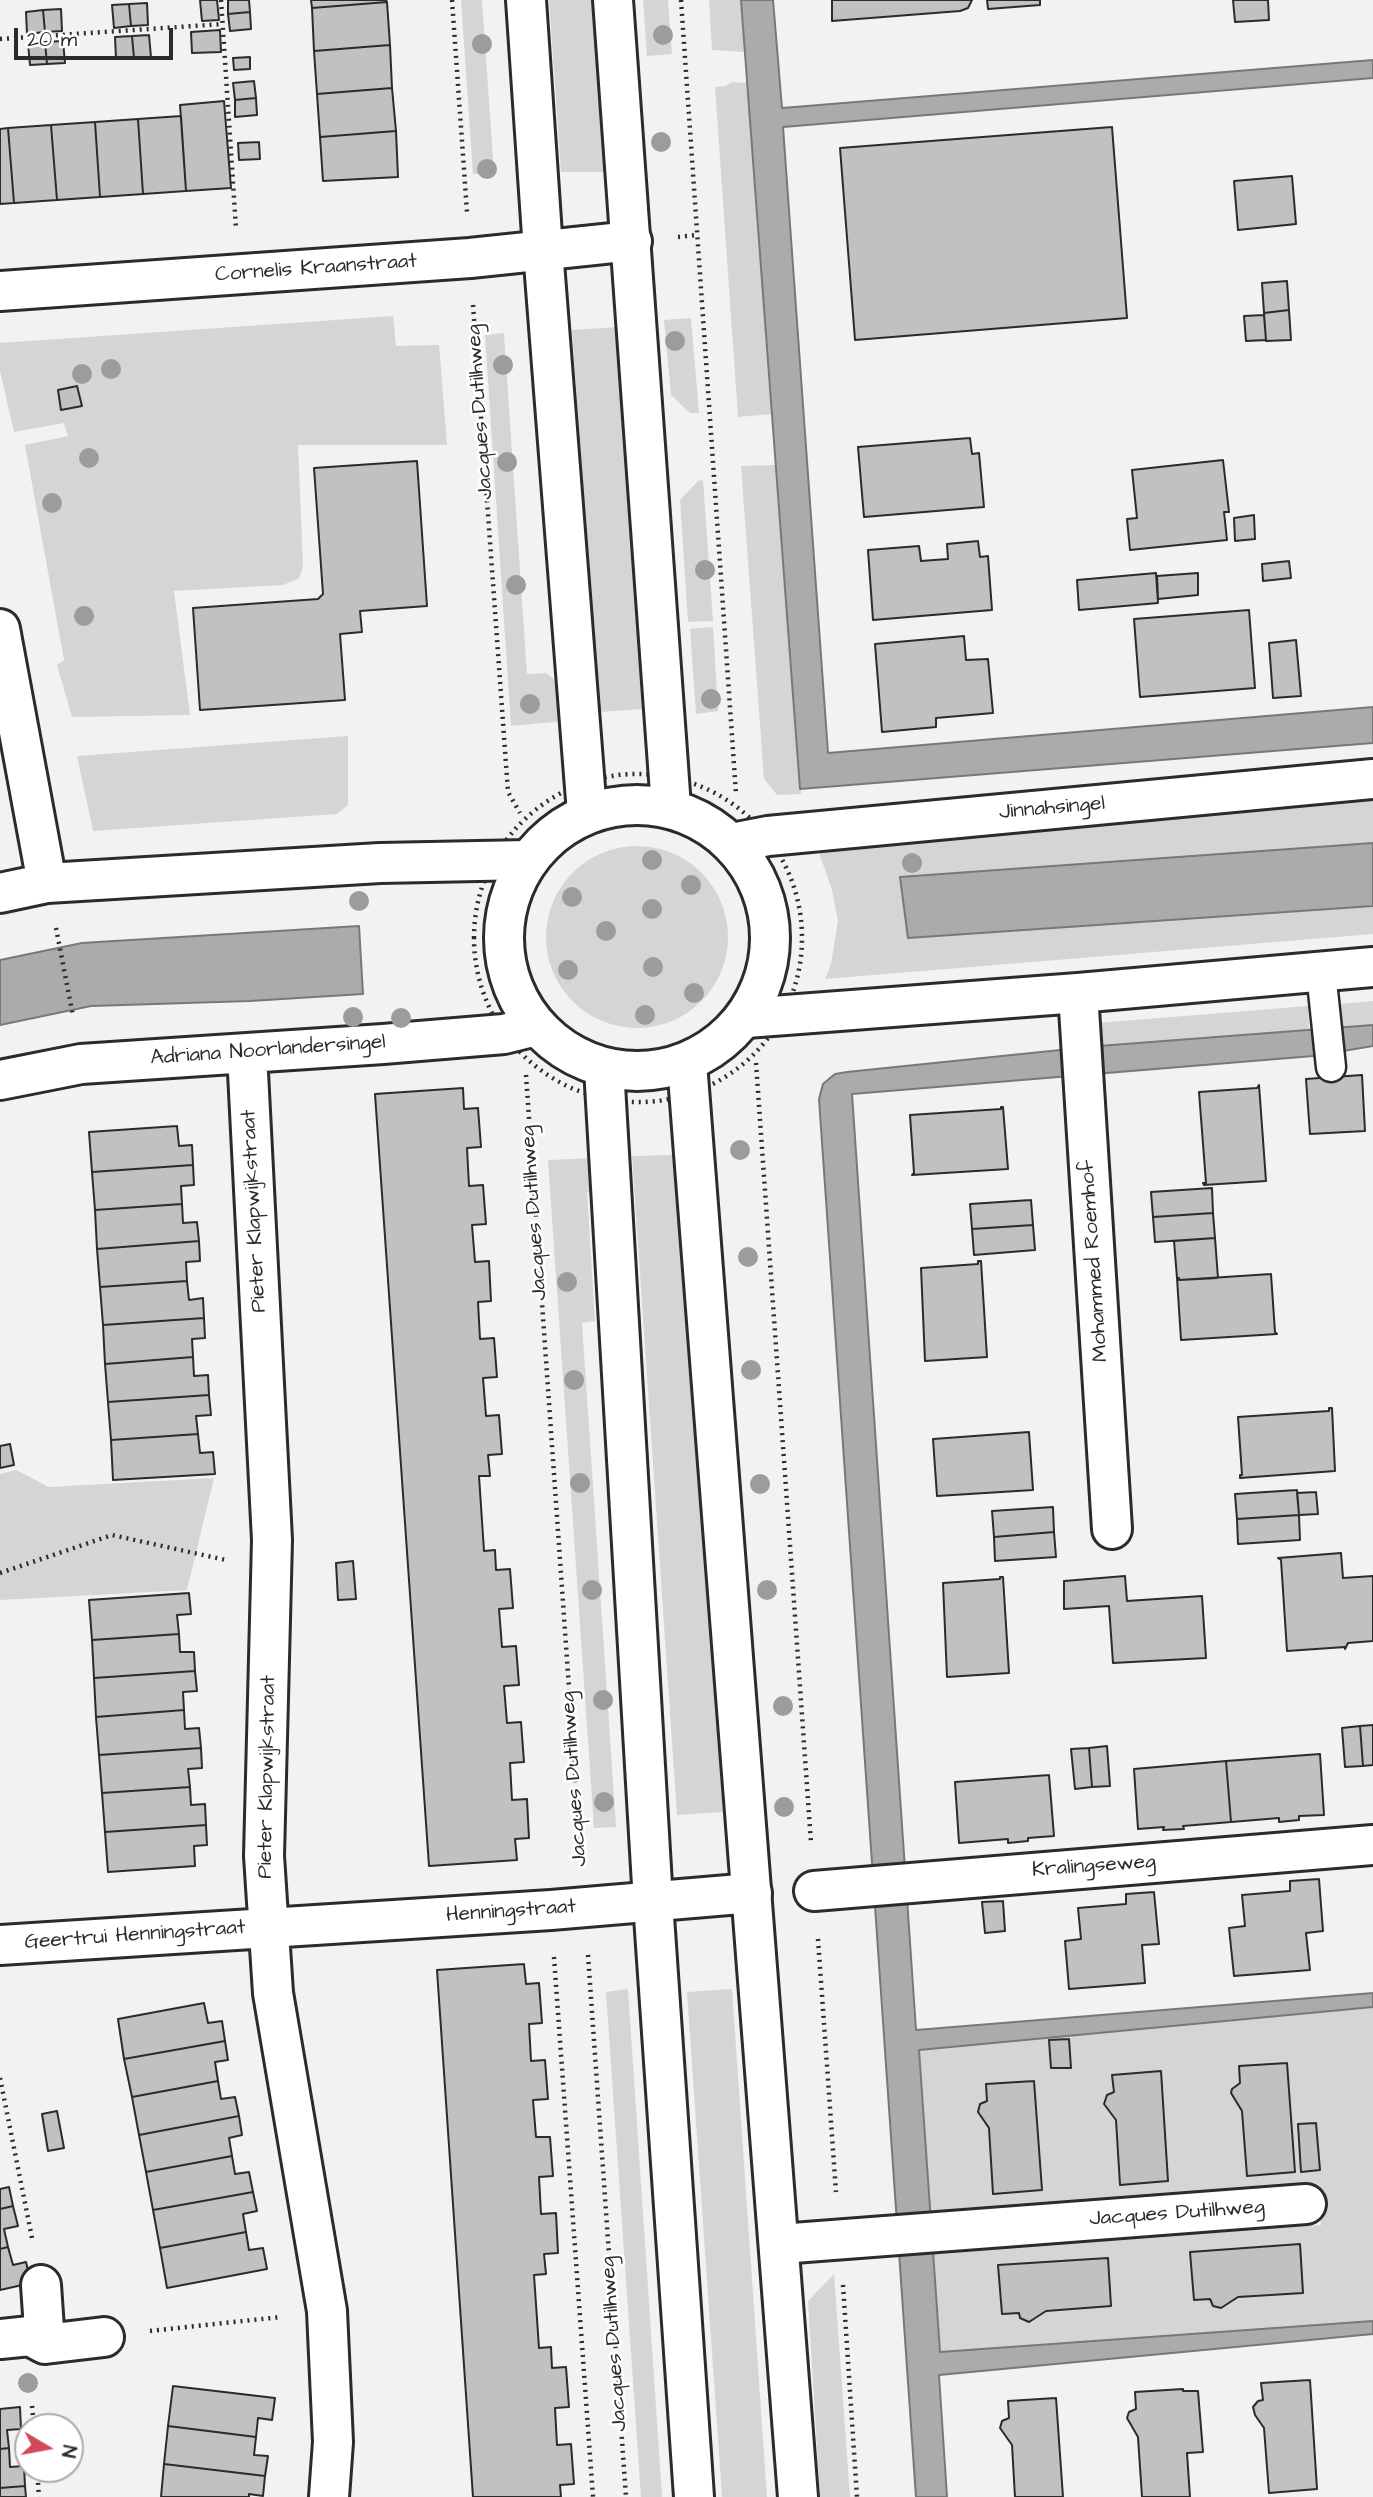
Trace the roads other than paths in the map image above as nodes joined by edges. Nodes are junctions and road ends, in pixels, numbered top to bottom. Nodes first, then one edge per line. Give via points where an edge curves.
1 (526, 0) edge
2 (613, 0) edge
3 (632, 242) junction
4 (543, 250) junction
5 (0, 292) edge
6 (0, 629) edge
7 (1373, 779) edge
8 (671, 807) junction
9 (587, 813) junction
10 (750, 839) junction
11 (510, 860) junction
12 (0, 892) edge
13 (50, 899) junction
14 (1373, 967) edge
15 (1321, 972) junction
16 (1078, 993) junction
17 (761, 1029) junction
18 (523, 1040) junction
19 (1329, 1049) dead end
20 (247, 1053) junction
21 (687, 1063) junction
22 (604, 1068) junction
23 (0, 1080) edge
24 (1111, 1529) dead end
25 (1373, 1845) edge
26 (814, 1891) road end
27 (752, 1893) junction
28 (653, 1902) junction
29 (270, 1927) junction
30 (0, 1945) edge
31 (1306, 2204) dead end
32 (780, 2244) junction
33 (41, 2285) road end
34 (104, 2337) road end
35 (0, 2339) edge
36 (45, 2344) junction
37 (329, 2497) edge
38 (694, 2497) edge
39 (798, 2497) edge

1 - 4 street
2 - 3 street
3 - 4 street, Cornelis Kraanstraat
3 - 8 street
4 - 5 street, Cornelis Kraanstraat
4 - 9 street
6 - 13 street
7 - 10 street, Jinnahsingel
8 - 9 street via 628,804
8 - 10 street
9 - 11 street via 560,828 537,849
10 - 17 street via 772,928
11 - 13 street via 380,863
11 - 18 street via 506,963
12 - 13 street
14 - 15 street
15 - 16 street
15 - 19 lane
16 - 17 street
16 - 24 street, Mohammed Roemhof
17 - 21 street
18 - 20 street, Adriana Noorlandersingel
18 - 22 street
20 - 23 street, Adriana Noorlandersingel via 81,1064
20 - 29 street, Pieter Klapwijkstraat via 272,1540 264,1856
21 - 22 street via 646,1072
21 - 27 street
22 - 28 street
25 - 26 street, Kralingseweg
27 - 28 street, Henningstraat
27 - 32 street
28 - 29 street, Henningstraat
28 - 38 street
29 - 30 street, Geertrui Henningstraat
29 - 37 street, Pieter Klapwijkstraat via 273,1993 327,2311 333,2442
31 - 32 street, Jacques Dutilhweg
32 - 39 street
33 - 36 street
34 - 36 street
35 - 36 street via 30,2336

